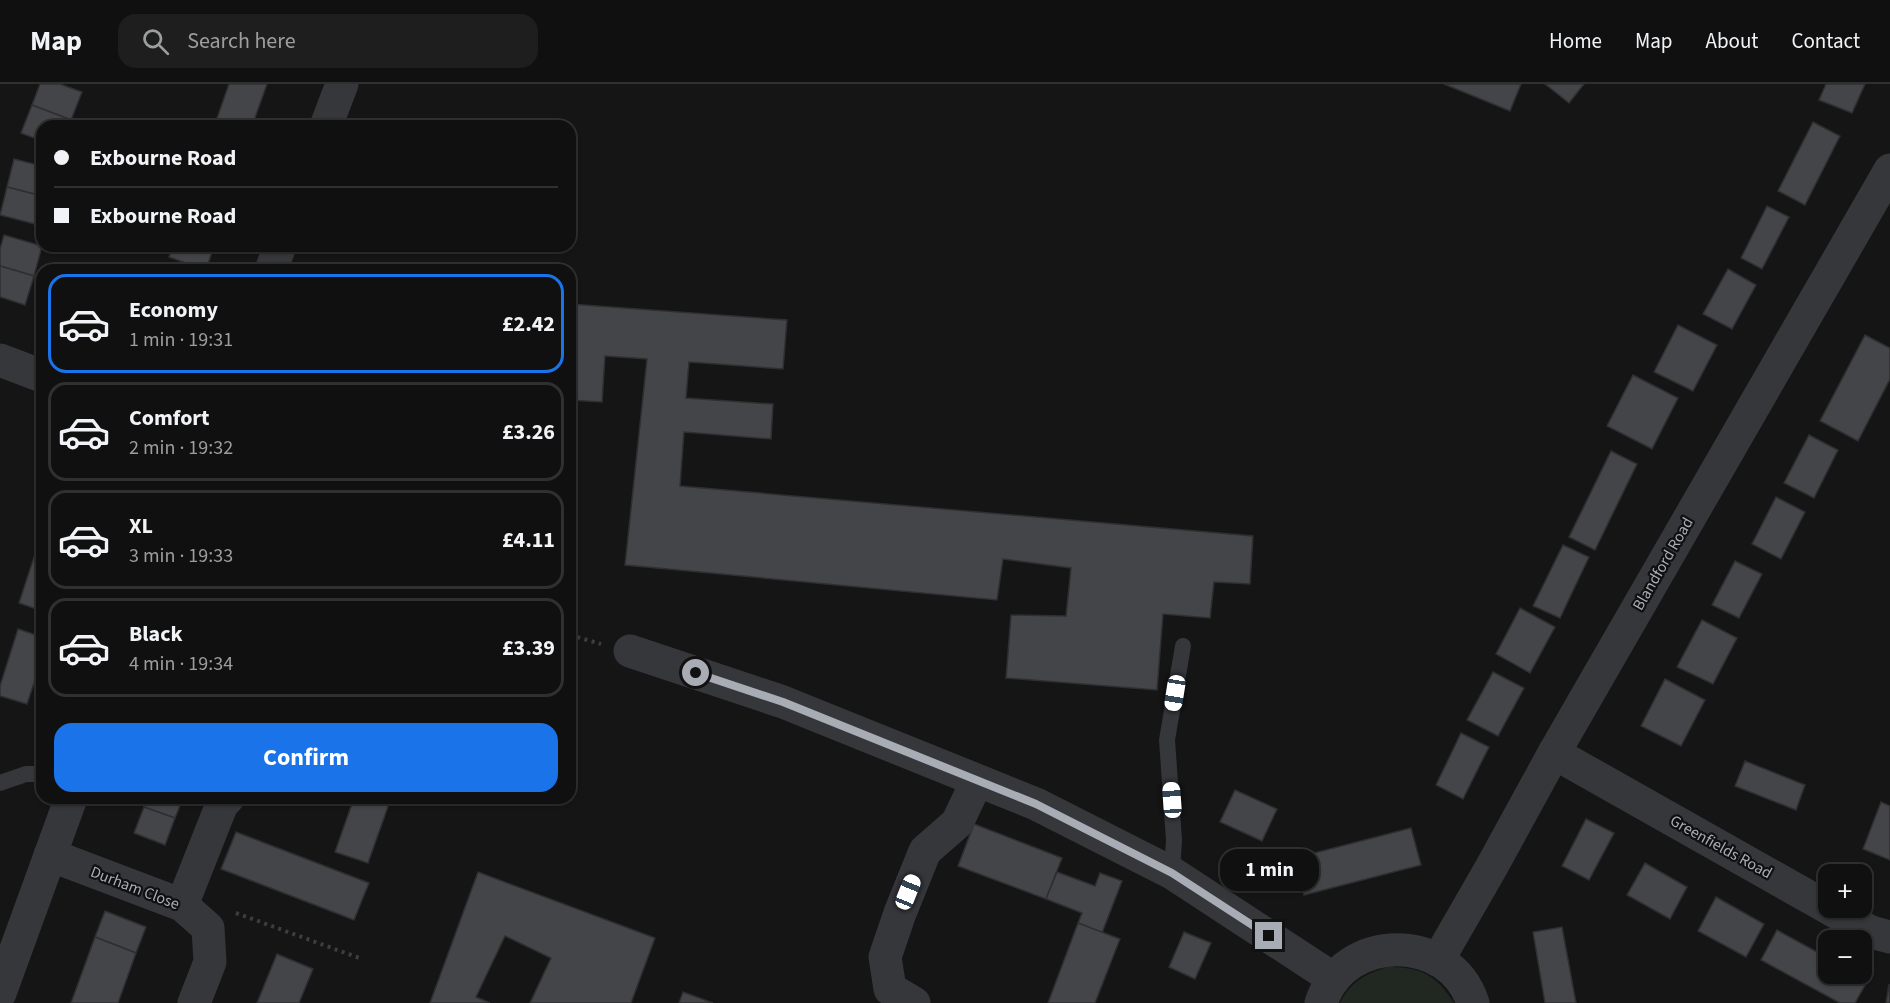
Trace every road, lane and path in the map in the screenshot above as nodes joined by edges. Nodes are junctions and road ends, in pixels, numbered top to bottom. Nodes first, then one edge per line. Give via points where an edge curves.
1 (342, 84) edge
2 (328, 120) edge
3 (1890, 170) edge
4 (0, 360) edge
5 (36, 374) edge
6 (1183, 646) dead end
7 (630, 651) dead end
8 (1554, 753) junction
9 (36, 774) edge
10 (977, 781) junction
11 (0, 783) edge
12 (69, 804) edge
13 (222, 804) edge
14 (50, 855) junction
15 (1172, 873) junction
16 (182, 905) junction
17 (235, 913) dead end
18 (1890, 937) edge
19 (362, 959) dead end
20 (1438, 960) junction
21 (1328, 991) edge
22 (0, 993) edge
23 (194, 1003) edge
24 (914, 1003) edge
25 (1473, 1003) edge

1 - 2 street
3 - 8 street, Blandford Road
4 - 5 street
6 - 15 lane via 1167,740 1174,840
7 - 10 street via 783,702
8 - 18 street, Greenfields Road via 1871,932
8 - 20 street, Blandford Road
9 - 11 lane
10 - 15 street via 1036,804
10 - 24 street via 957,823 925,851 885,957 890,989
12 - 14 street
13 - 16 street
14 - 16 street, Durham Close
14 - 22 street
15 - 21 street
16 - 23 street, Durham Close via 208,928 210,962
17 - 19 path
20 - 21 street via 1417,951 1371,953 1351,963
20 - 25 street via 1459,977

